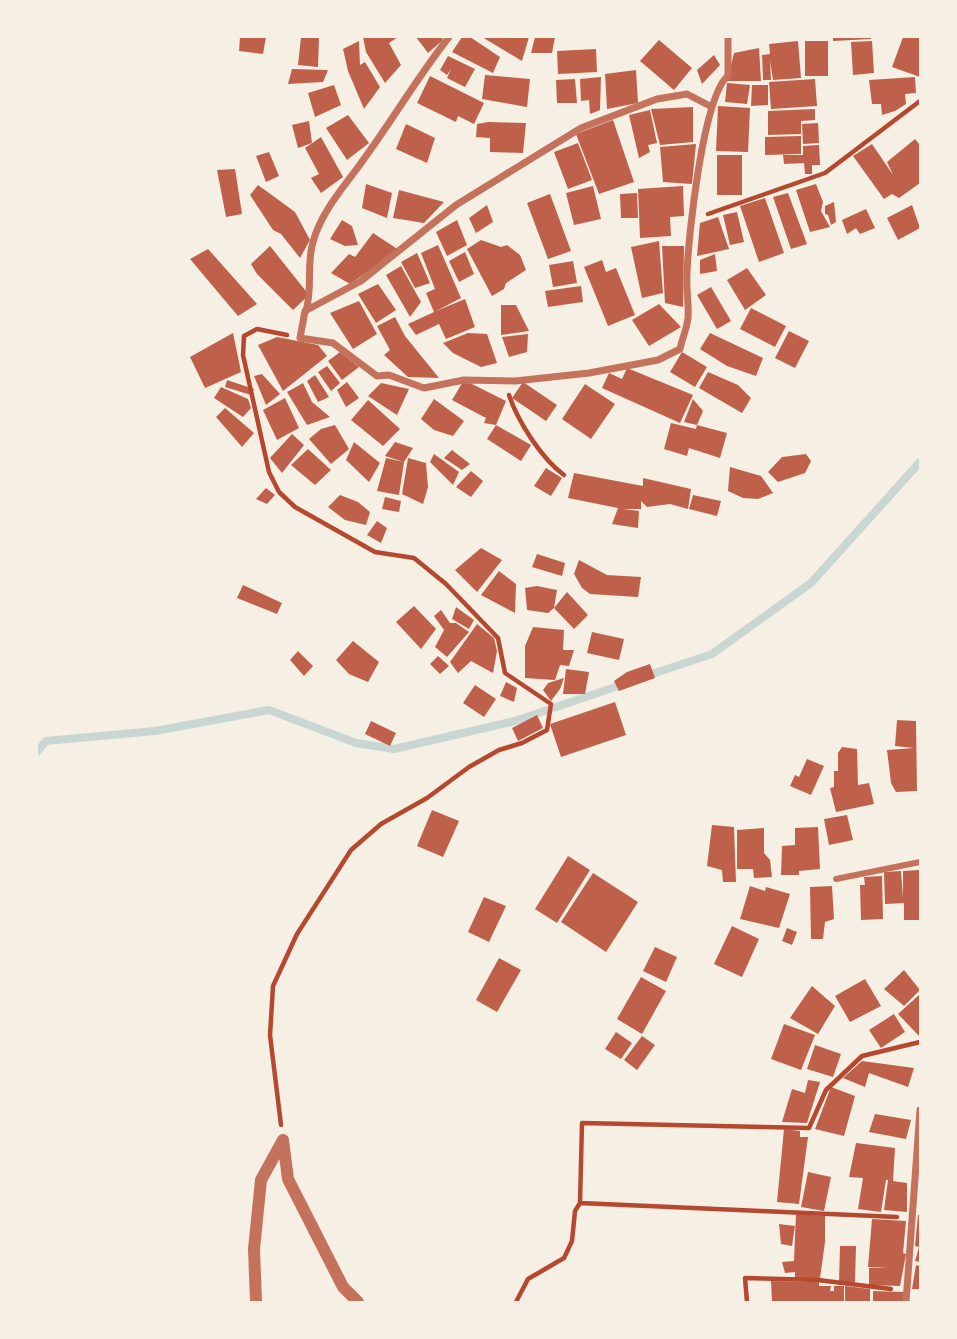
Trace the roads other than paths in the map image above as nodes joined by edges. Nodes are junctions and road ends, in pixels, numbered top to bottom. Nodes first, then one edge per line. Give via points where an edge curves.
1 (449, 37) edge
2 (728, 37) edge
3 (712, 107) junction
4 (306, 312) junction
5 (920, 862) edge
6 (836, 879) dead end
7 (920, 1110) edge
8 (256, 1302) edge
9 (358, 1302) edge
10 (906, 1302) edge

1 - 4 street via 325,212 313,242 312,290
2 - 3 street via 728,76
3 - 4 street via 687,94 581,128 465,199 361,281
3 - 4 street via 691,222 688,318 680,349 658,360 589,373 464,380 424,388 389,375 377,376 333,343 300,338
5 - 6 street
7 - 10 street
8 - 9 street via 254,1248 261,1180 284,1140 288,1179 343,1287

